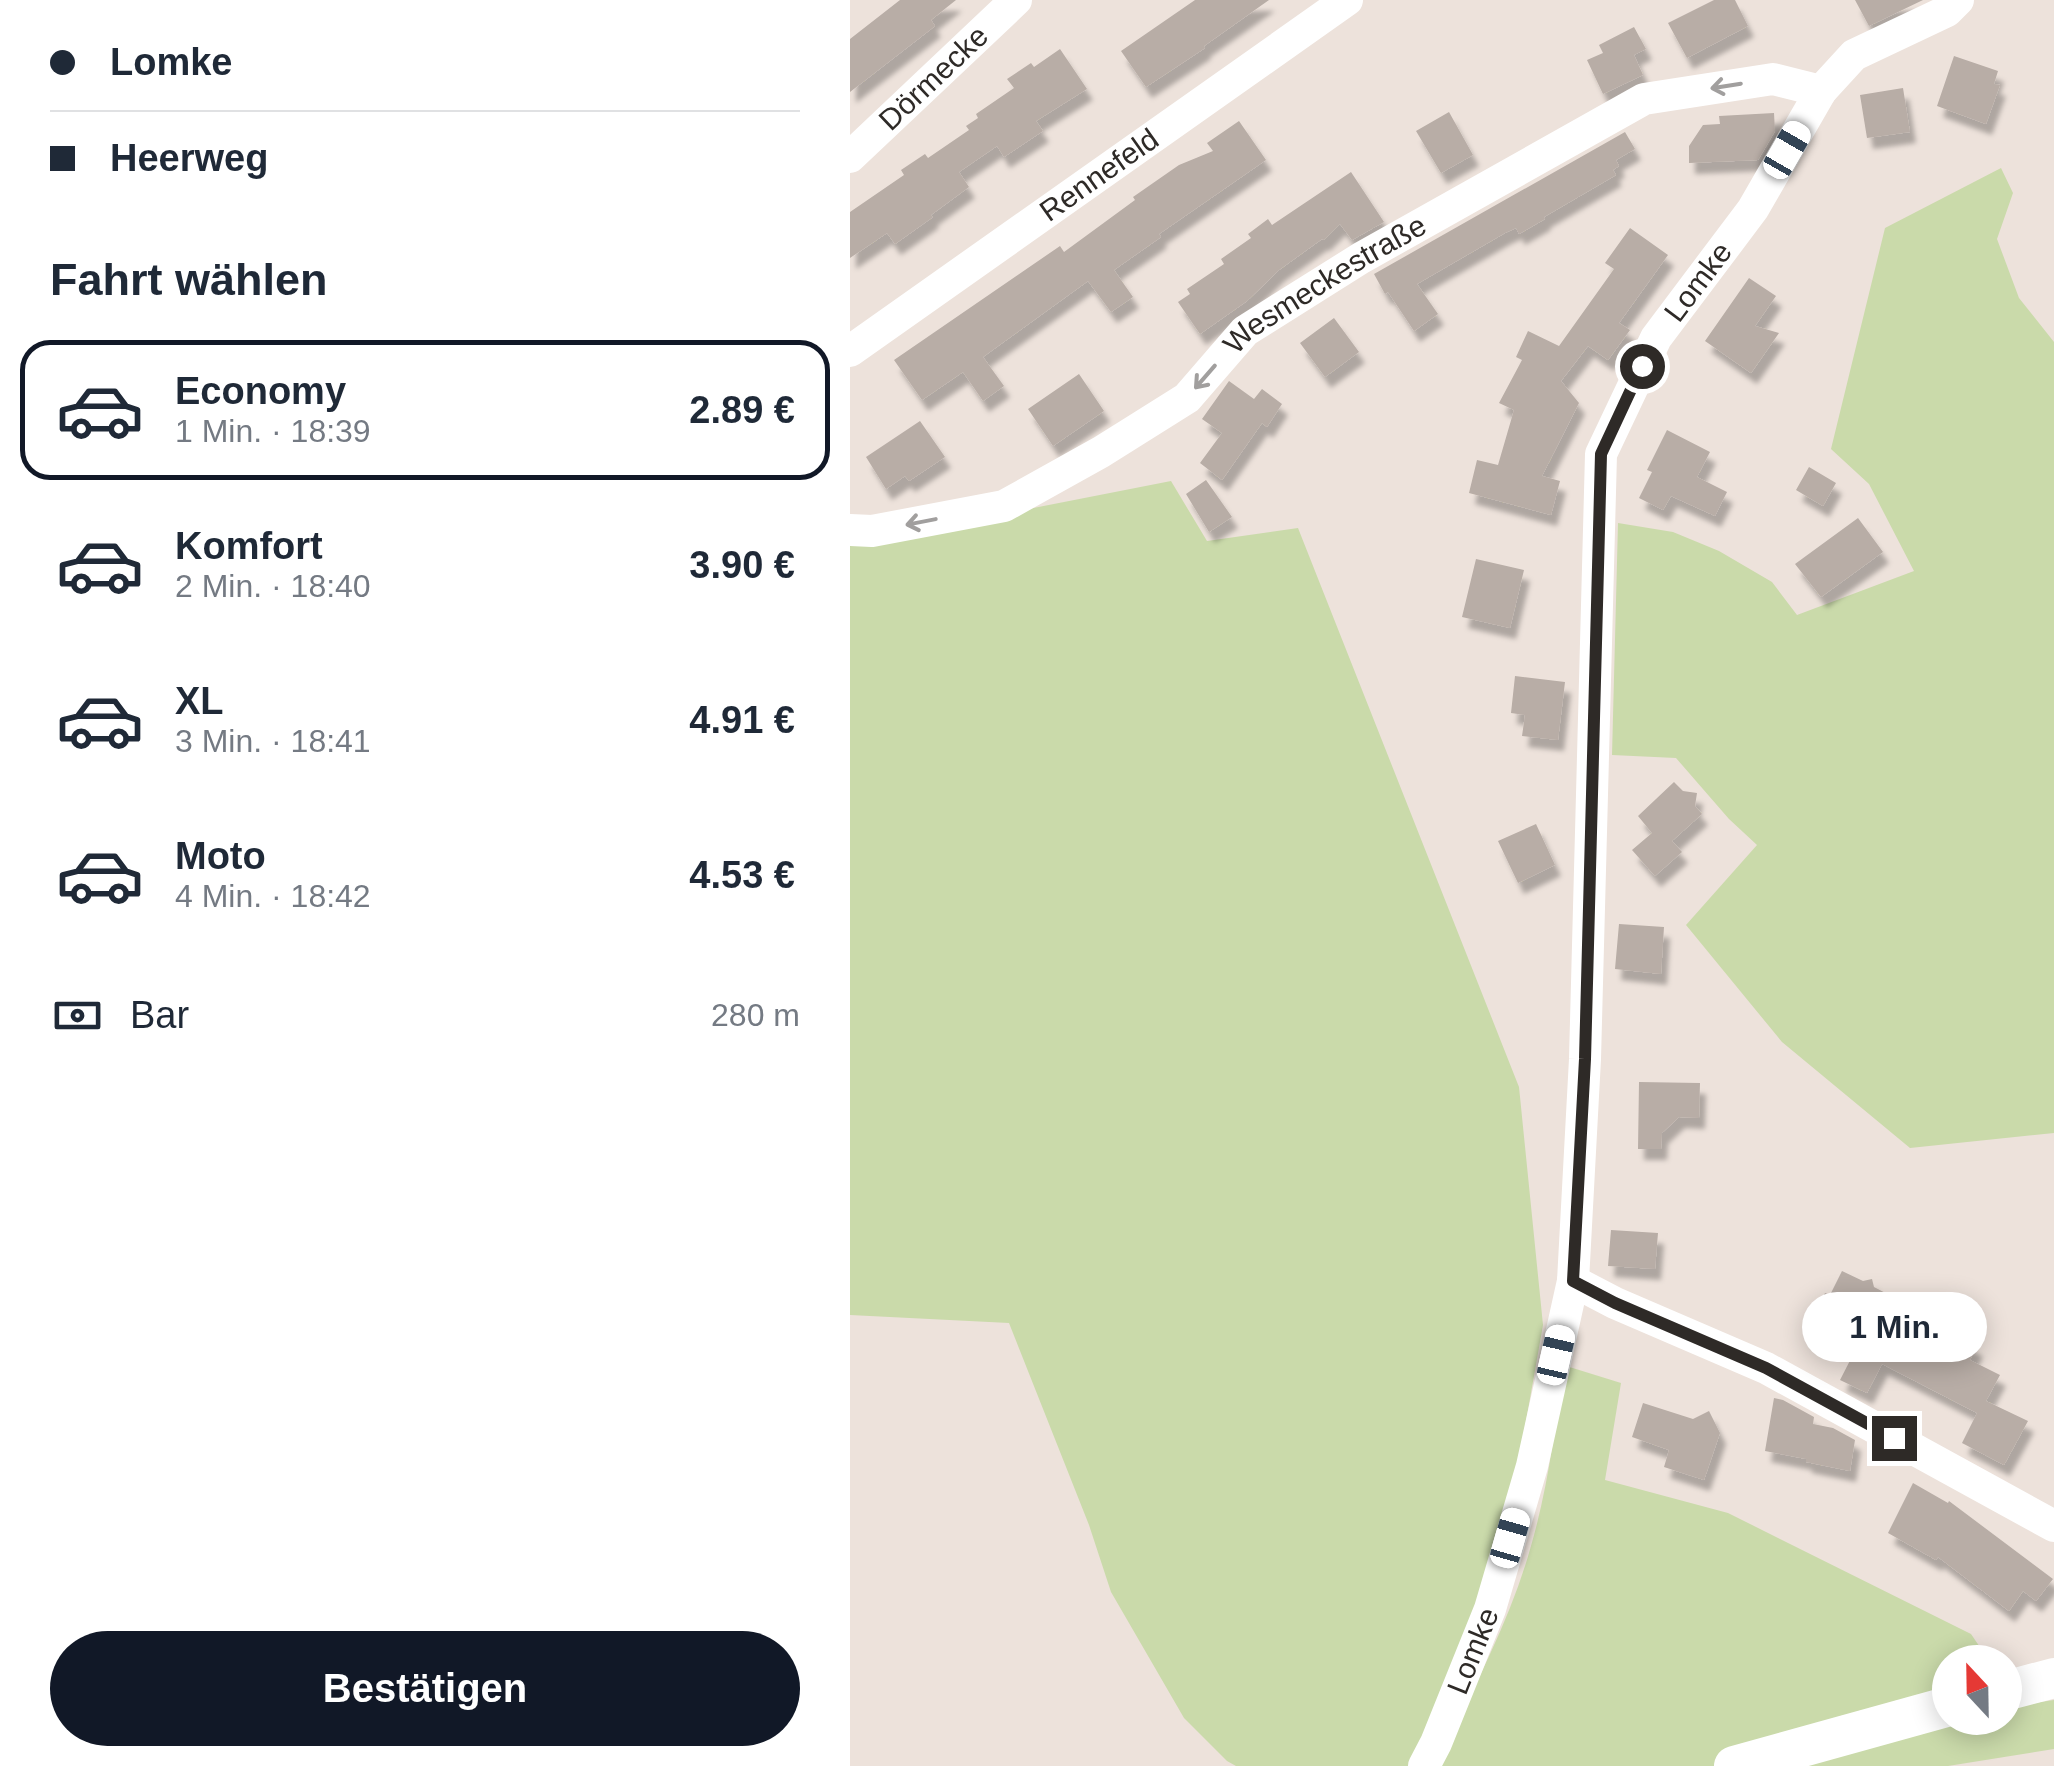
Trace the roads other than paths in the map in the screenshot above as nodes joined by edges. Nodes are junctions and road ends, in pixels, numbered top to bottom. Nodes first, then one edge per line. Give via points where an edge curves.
1 (1016, 0) edge
2 (1347, 0) edge
3 (1958, 0) edge
4 (1821, 91) junction
5 (850, 157) edge
6 (850, 351) edge
7 (850, 530) edge
8 (1573, 1281) junction
9 (2054, 1526) edge
10 (2054, 1678) edge
11 (2022, 1686) edge
12 (1932, 1711) edge
13 (1424, 1766) edge
14 (1734, 1766) edge

1 - 5 street, Dörmecke
2 - 6 street, Rennefeld
3 - 4 street, Lomke via 1854,56
4 -> 7 street, Wesmeckestraße via 1773,79 1644,99 1278,310 1245,331 1187,398 1004,506
4 - 8 street, Lomke via 1753,209 1656,338 1601,454
8 - 9 street via 1766,1368
8 - 13 street, Lomke via 1532,1466 1490,1610
10 - 11 street
12 - 14 street

